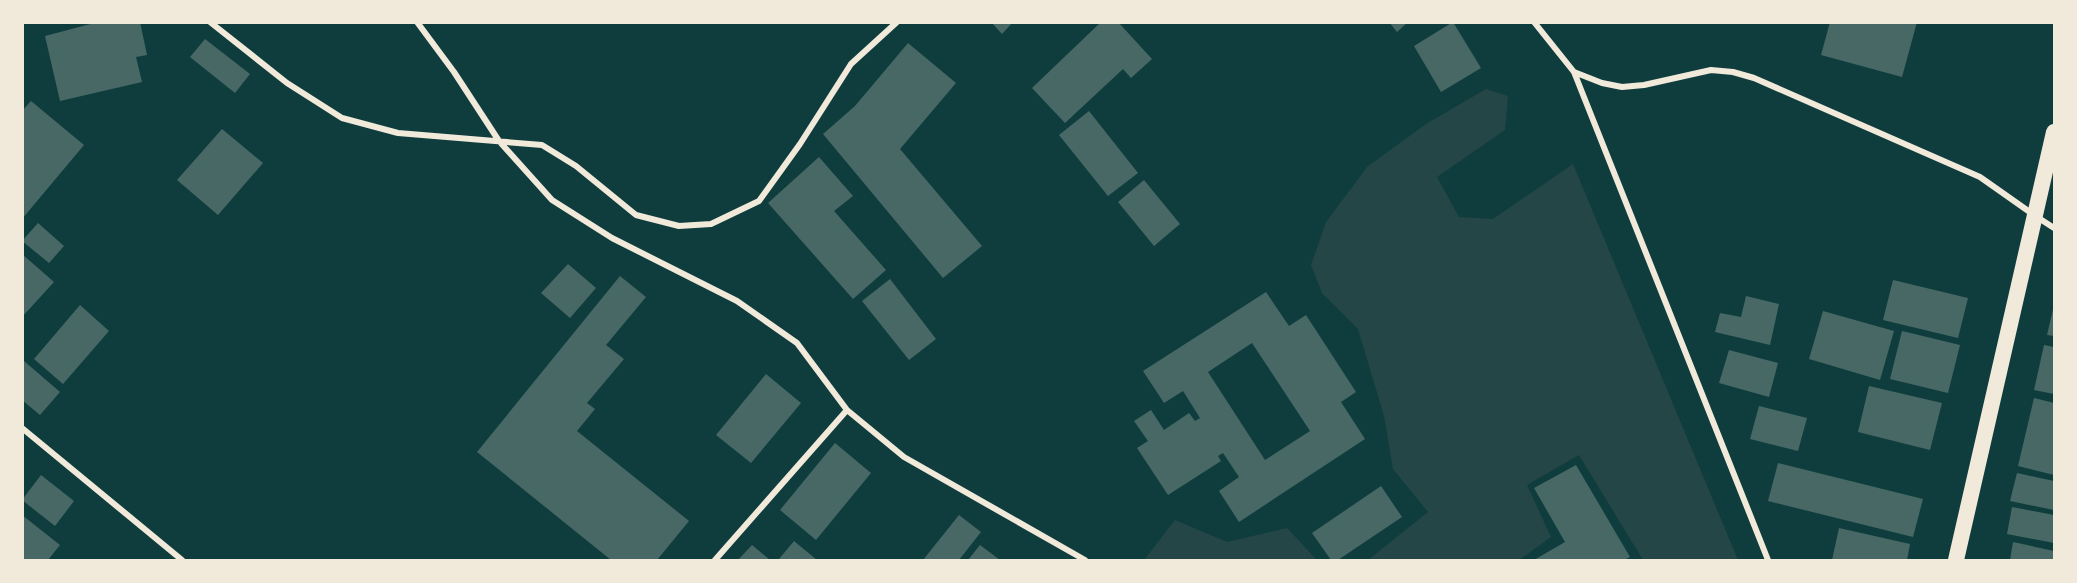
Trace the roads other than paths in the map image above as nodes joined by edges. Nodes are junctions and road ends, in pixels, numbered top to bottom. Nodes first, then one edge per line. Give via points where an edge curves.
1 (210, 22) edge
2 (417, 22) edge
3 (897, 22) edge
4 (1534, 22) edge
5 (1574, 72) junction
6 (2055, 132) edge
7 (500, 141) junction
8 (2034, 216) junction
9 (2055, 228) edge
10 (846, 410) junction
11 (22, 428) edge
12 (182, 561) edge
13 (716, 561) edge
14 (1085, 561) edge
15 (1768, 561) edge
16 (1956, 561) edge

1 - 7 street via 287,83 342,118 398,133
2 - 7 street
3 - 7 street via 851,63 759,201 711,224 679,226 636,214 576,166 542,145
4 - 5 street
5 - 8 street via 1622,87 1711,70 1754,78 1980,177
5 - 15 street
6 - 8 highway
7 - 10 street via 552,200 612,238 737,301 797,343
8 - 9 street
8 - 16 highway
10 - 13 street
10 - 14 street via 904,457
11 - 12 street

